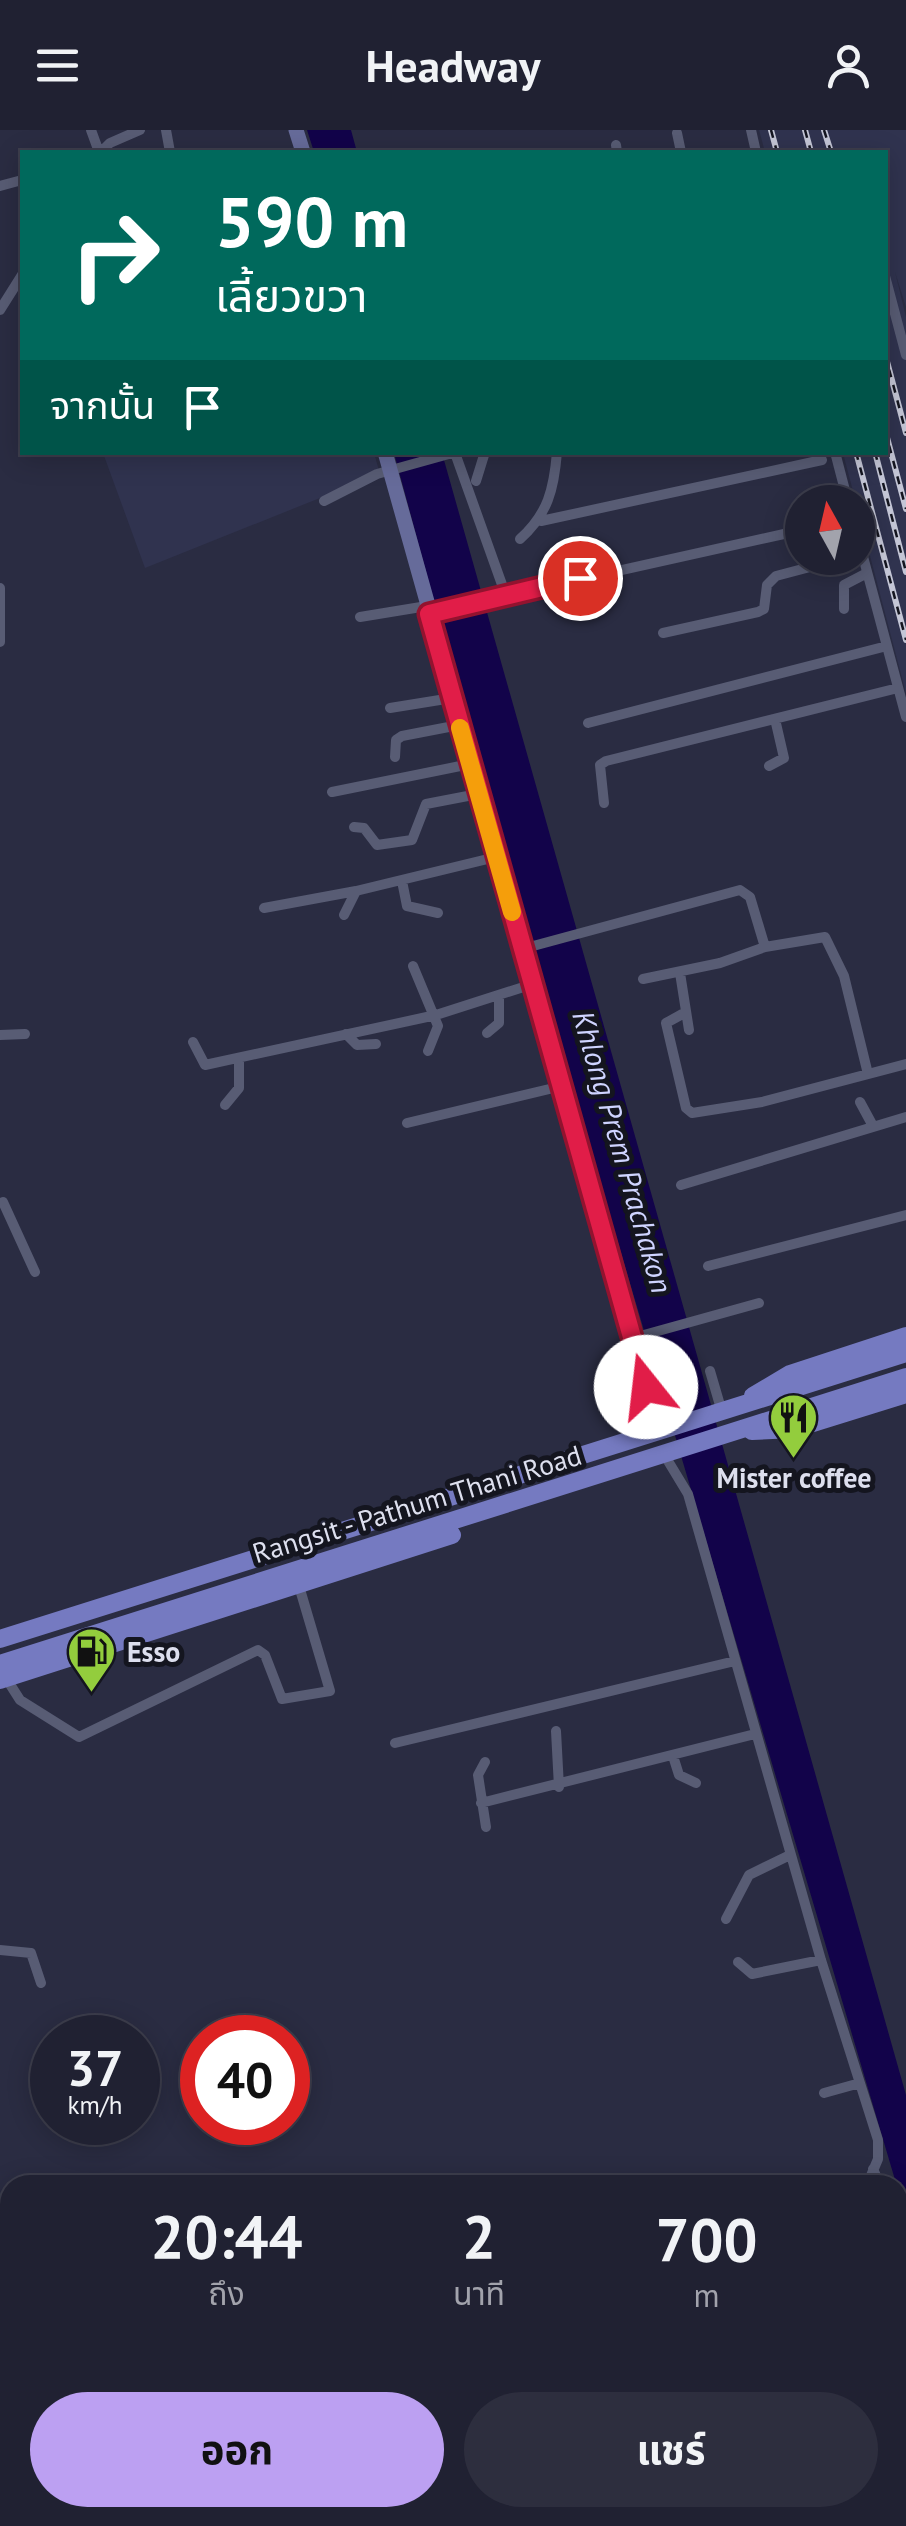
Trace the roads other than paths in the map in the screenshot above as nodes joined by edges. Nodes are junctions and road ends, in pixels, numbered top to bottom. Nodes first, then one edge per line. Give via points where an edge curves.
1 (140, 130) edge
2 (677, 133) dead end
3 (102, 150) edge
4 (681, 150) edge
5 (20, 278) edge
6 (888, 287) edge
7 (0, 310) edge
8 (906, 356) edge
9 (387, 455) edge
10 (447, 455) edge
11 (456, 455) edge
12 (481, 455) edge
13 (557, 455) edge
14 (792, 455) edge
15 (836, 455) edge
16 (822, 460) dead end
17 (795, 466) junction
18 (394, 468) junction
19 (476, 480) dead end
20 (844, 485) edge
21 (324, 500) dead end
22 (541, 520) junction
23 (785, 534) edge
24 (520, 539) dead end
25 (785, 574) edge
26 (865, 575) edge
27 (867, 575) edge
28 (0, 588) edge
29 (501, 594) junction
30 (1, 606) edge
31 (844, 610) dead end
32 (430, 611) junction
33 (360, 617) dead end
34 (663, 633) dead end
35 (0, 642) edge
36 (887, 646) junction
37 (898, 688) junction
38 (452, 698) junction
39 (390, 708) dead end
40 (906, 717) edge
41 (775, 719) junction
42 (588, 722) dead end
43 (459, 725) junction
44 (395, 758) dead end
45 (470, 764) junction
46 (770, 766) dead end
47 (332, 792) dead end
48 (478, 794) junction
49 (604, 803) dead end
50 (354, 827) dead end
51 (496, 857) junction
52 (402, 881) junction
53 (356, 891) junction
54 (264, 908) dead end
55 (438, 913) dead end
56 (344, 915) dead end
57 (765, 947) junction
58 (525, 949) junction
59 (413, 966) dead end
60 (680, 973) junction
61 (643, 979) dead end
62 (533, 984) junction
63 (499, 996) junction
64 (686, 1012) junction
65 (436, 1015) junction
66 (689, 1030) dead end
67 (24, 1034) dead end
68 (346, 1034) junction
69 (487, 1034) dead end
70 (0, 1035) edge
71 (193, 1042) dead end
72 (376, 1044) dead end
73 (428, 1051) dead end
74 (240, 1058) junction
75 (906, 1064) edge
76 (868, 1074) junction
77 (562, 1086) junction
78 (860, 1102) dead end
79 (225, 1105) dead end
80 (906, 1118) edge
81 (407, 1122) dead end
82 (873, 1126) junction
83 (681, 1185) dead end
84 (1, 1202) edge
85 (906, 1215) edge
86 (708, 1266) dead end
87 (35, 1272) dead end
88 (759, 1302) dead end
89 (906, 1336) edge
90 (635, 1338) junction
91 (906, 1353) edge
92 (710, 1371) dead end
93 (906, 1377) edge
94 (906, 1394) edge
95 (725, 1411) junction
96 (664, 1430) junction
97 (746, 1430) junction
98 (670, 1454) junction
99 (524, 1501) junction
100 (299, 1586) junction
101 (0, 1639) edge
102 (735, 1661) junction
103 (2, 1674) edge
104 (556, 1731) dead end
105 (755, 1734) junction
106 (395, 1744) dead end
107 (673, 1756) junction
108 (485, 1762) dead end
109 (696, 1784) dead end
110 (559, 1786) junction
111 (481, 1803) junction
112 (486, 1827) dead end
113 (790, 1856) junction
114 (726, 1918) dead end
115 (0, 1950) edge
116 (821, 1960) junction
117 (738, 1962) dead end
118 (41, 1983) dead end
119 (860, 2083) junction
120 (824, 2094) dead end
121 (874, 2169) junction
122 (871, 2175) edge
123 (876, 2175) edge

1 - 3 street
2 - 4 street
5 - 7 street
6 - 8 street
9 - 18 street
10 - 18 street
11 - 29 street
12 - 19 street
13 - 22 street
14 - 17 street
15 - 20 street
16 - 17 street
17 - 22 street
18 - 21 street
18 - 32 street
22 - 24 street
23 - 29 street
25 - 34 street via 767,586 758,612
26 - 31 street via 844,585
27 - 36 street
28 - 30 street
29 - 32 street
30 - 35 street
32 - 33 street
32 - 38 street
36 - 37 street
36 - 42 street
37 - 40 street
37 - 41 street
38 - 39 street
38 - 43 street
41 - 46 street via 784,758
41 - 49 street via 606,761 600,765
43 - 44 street via 402,736
43 - 45 street
45 - 47 street
45 - 48 street
48 - 50 street via 426,804 412,840 377,844 364,828
48 - 51 street
51 - 52 street
51 - 58 street
52 - 53 street
52 - 55 street via 407,906
53 - 54 street
53 - 56 street
57 - 58 street via 750,898 740,890
57 - 60 street
57 - 76 street via 825,937 844,976
58 - 62 street
59 - 65 street
60 - 61 street
60 - 64 street
62 - 63 street
62 - 77 street
63 - 65 street
63 - 69 street via 499,1023
64 - 66 street
64 - 76 street via 666,1023 692,1113
65 - 68 street
65 - 73 street via 438,1032
67 - 70 street
68 - 72 street via 357,1045
68 - 74 street
71 - 74 street via 202,1064
74 - 79 street via 238,1088
75 - 76 street
77 - 81 street
77 - 90 street
78 - 82 street
80 - 82 street
82 - 83 street
84 - 87 street
85 - 86 street
88 - 90 street
89 - 95 main road via 790,1374
90 - 96 street
91 - 95 main road, Rangsit - Pathum Thani Road
92 - 95 street
93 - 97 main road, Rangsit - Pathum Thani Road
94 - 97 main road via 780,1432
95 - 96 main road, Rangsit - Pathum Thani Road
96 - 101 main road, Rangsit - Pathum Thani Road
97 - 98 main road, Rangsit - Pathum Thani Road
98 - 99 main road, Rangsit - Pathum Thani Road
98 - 102 street via 688,1494
99 - 100 main road via 483,1524
99 - 103 main road, Rangsit - Pathum Thani Road
100 - 103 main road
100 - 103 street via 330,1691 282,1699 258,1650 79,1737 20,1700
102 - 105 street
102 - 106 street
104 - 110 street
105 - 107 street
105 - 113 street
107 - 109 street via 679,1776
107 - 110 street
108 - 111 street via 478,1775
110 - 111 street
111 - 112 street
113 - 114 street via 749,1875
113 - 116 street
115 - 118 street via 31,1953
116 - 117 street via 752,1974
116 - 119 street
119 - 120 street
119 - 121 street via 878,2140
121 - 122 street
121 - 123 street

